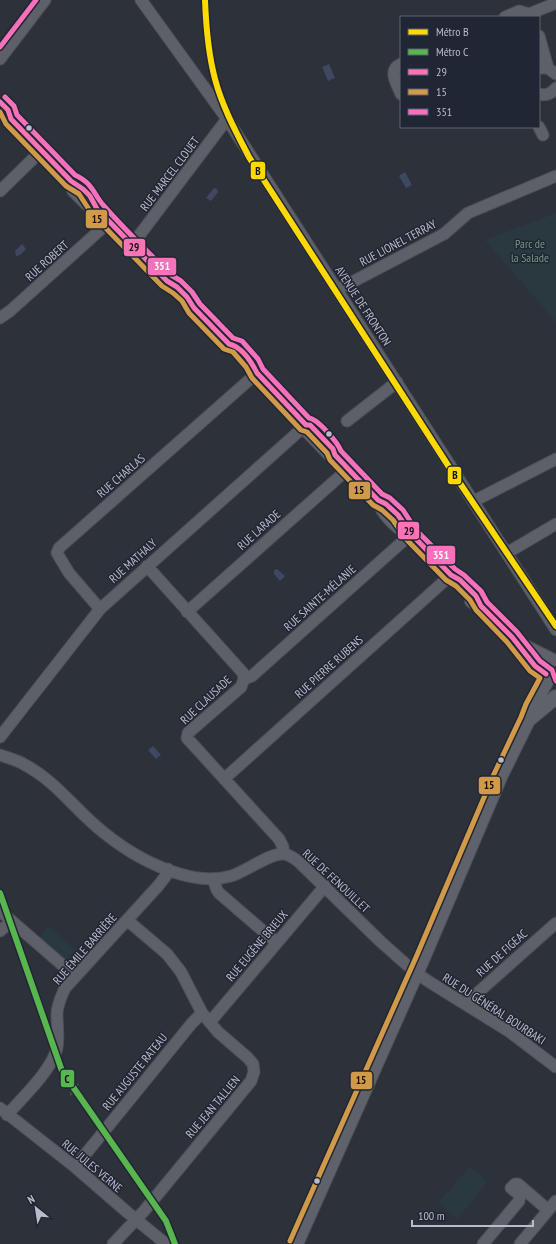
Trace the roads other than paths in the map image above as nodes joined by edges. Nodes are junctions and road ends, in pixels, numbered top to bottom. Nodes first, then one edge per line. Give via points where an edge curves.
1 (45, 0) edge
2 (141, 0) edge
3 (556, 3) edge
4 (507, 16) edge
5 (530, 16) edge
6 (540, 40) edge
7 (0, 59) edge
8 (400, 64) edge
9 (548, 70) edge
10 (556, 88) edge
11 (400, 92) edge
12 (540, 94) edge
13 (0, 102) edge
14 (6, 115) edge
15 (227, 120) junction
16 (42, 150) junction
17 (556, 176) edge
18 (0, 191) edge
19 (110, 221) junction
20 (132, 245) junction
21 (337, 290) junction
22 (0, 318) edge
23 (256, 373) junction
24 (397, 382) junction
25 (347, 421) dead end
26 (306, 425) junction
27 (556, 459) edge
28 (348, 469) junction
29 (474, 501) junction
30 (556, 524) edge
31 (411, 534) junction
32 (507, 553) junction
33 (147, 566) junction
34 (451, 575) junction
35 (100, 609) junction
36 (187, 612) junction
37 (556, 630) edge
38 (512, 637) junction
39 (554, 658) edge
40 (244, 679) junction
41 (550, 682) edge
42 (556, 697) edge
43 (528, 720) junction
44 (0, 737) edge
45 (0, 755) edge
46 (224, 779) junction
47 (284, 854) junction
48 (168, 869) junction
49 (213, 879) junction
50 (325, 886) junction
51 (0, 911) edge
52 (12, 920) junction
53 (127, 920) junction
54 (556, 922) edge
55 (0, 931) edge
56 (277, 943) junction
57 (416, 973) junction
58 (75, 976) junction
59 (465, 1004) junction
60 (202, 1013) junction
61 (210, 1022) junction
62 (556, 1067) edge
63 (4, 1112) edge
64 (74, 1167) junction
65 (556, 1201) edge
66 (548, 1210) junction
67 (136, 1220) junction
68 (113, 1244) edge
69 (166, 1244) edge
70 (296, 1244) edge
71 (483, 1244) edge
72 (520, 1244) edge

1 - 7 street
2 - 15 street, AVENUE DE FRONTON
3 - 5 street
4 - 5 street via 519,11
6 - 9 street
8 - 11 street via 396,66 393,77
10 - 12 street via 550,94
13 - 14 main road via 8,110
14 - 16 main road
15 - 20 street, RUE MARCEL CLOUET
15 - 21 street, AVENUE DE FRONTON
16 - 18 street
16 - 19 main road via 71,181 92,197 97,209
17 - 21 street, RUE LIONEL TERRAY via 468,213 444,234
19 - 20 main road
19 - 22 street, RUE ROBERT
20 - 23 main road via 167,281 177,286 194,308 229,344 237,346 252,363
21 - 24 street, AVENUE DE FRONTON
23 - 26 main road
23 - 35 street, RUE CHARLAS via 59,548 57,553 69,573
24 - 25 street
24 - 29 street, AVENUE DE FRONTON
26 - 28 main road via 310,425 333,448
26 - 33 street, RUE MATHALY
27 - 29 street
28 - 31 main road via 378,500 398,515
28 - 36 street, RUE LARADE
29 - 32 street, AVENUE DE FRONTON
30 - 32 street
31 - 34 main road
31 - 40 street, RUE SAINTE-MÉLANIE via 252,676
32 - 37 street, AVENUE DE FRONTON
33 - 35 street, RUE MATHALY
33 - 36 street, RUE CLAUSADE
34 - 38 main road via 476,596 481,606
34 - 46 street, RUE PIERRE RUBENS
35 - 44 street, RUE MATHALY
36 - 40 street, RUE CLAUSADE via 243,673
38 - 39 main road via 528,649
38 - 41 main road
39 - 41 main road via 547,669
40 - 46 street, RUE CLAUSADE via 241,687 188,732 188,738
41 - 43 main road via 532,707
42 - 43 main road
43 - 57 main road via 500,777
45 - 48 street, RUE DE FENOUILLET via 25,764 48,780 103,832 152,863
46 - 47 street, RUE CLAUSADE via 279,839
47 - 49 street, RUE DE FENOUILLET via 272,856 231,876
47 - 50 street, RUE DE FENOUILLET via 299,862
48 - 49 street, RUE DE FENOUILLET via 181,874
48 - 53 street, RUE ÉMILE BARRIÈRE via 158,886
49 - 56 street via 219,893
50 - 56 street, RUE EUGÈNE BRIEUX
50 - 57 street, RUE DE FENOUILLET
51 - 52 street
52 - 55 street
52 - 58 street
53 - 58 street, RUE ÉMILE BARRIÈRE
53 - 60 street, RUE JEAN TALLIEN via 158,945 174,962
54 - 59 street, RUE DE FIGEAC
56 - 61 street, RUE EUGÈNE BRIEUX
57 - 59 street, RUE DU GÉNÉRAL BOURBAKI
57 - 70 main road
58 - 63 street, RUE ÉMILE BARRIÈRE via 59,1001 58,1041 49,1066
59 - 62 street, RUE DU GÉNÉRAL BOURBAKI via 510,1032
60 - 61 street, RUE JEAN TALLIEN
60 - 64 street, RUE AUGUSTE RATEAU
61 - 67 street, RUE JEAN TALLIEN via 253,1064 251,1081
63 - 64 street, RUE JULES VERNE
64 - 67 street, RUE JULES VERNE
65 - 66 street
66 - 71 street via 515,1184 511,1188 520,1195 520,1201
66 - 72 street
67 - 68 street
67 - 69 street, RUE JULES VERNE

